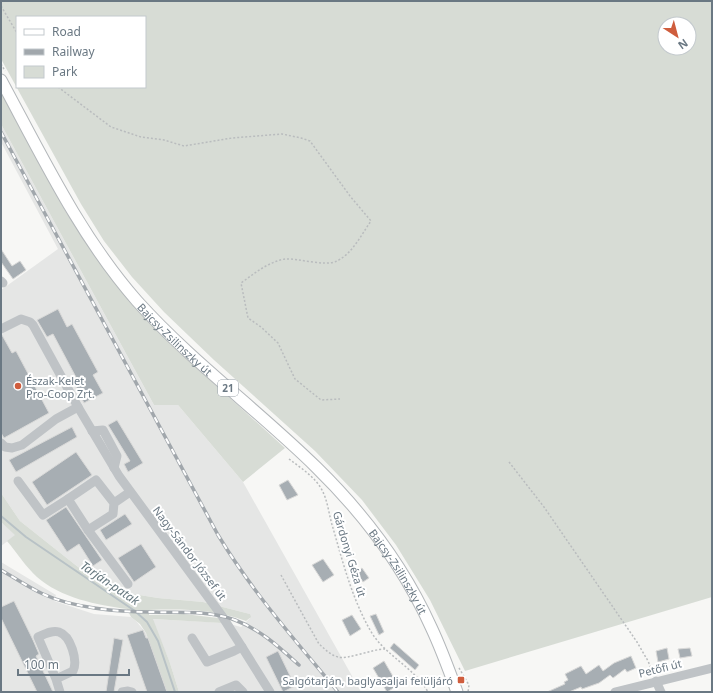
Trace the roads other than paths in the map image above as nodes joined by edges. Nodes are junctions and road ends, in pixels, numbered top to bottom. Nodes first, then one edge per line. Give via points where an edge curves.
1 (4, 78) edge
2 (1, 329) edge
3 (78, 407) junction
4 (1, 443) edge
5 (18, 481) dead end
6 (130, 492) junction
7 (68, 499) junction
8 (114, 503) junction
9 (88, 530) junction
10 (128, 584) dead end
11 (192, 638) dead end
12 (242, 647) junction
13 (712, 668) edge
14 (56, 679) junction
15 (656, 681) junction
16 (265, 683) junction
17 (60, 692) edge
18 (122, 692) edge
19 (132, 692) edge
20 (218, 692) edge
21 (243, 692) edge
22 (259, 692) edge
23 (270, 692) edge
24 (457, 692) edge
25 (615, 692) edge
26 (660, 692) edge

1 - 24 main road, Bajcsy-Zsilinszky út / 21 via 44,161 85,231 118,277 181,345 316,467 374,532 404,575 423,610
2 - 3 street, Nagy-Sándor József út via 21,319 33,325
3 - 4 street via 56,419 22,444 12,448
3 - 6 street, Nagy-Sándor József út
5 - 7 street via 43,515
6 - 8 street
6 - 12 street, Nagy-Sándor József út
7 - 8 street via 96,480
7 - 9 street
8 - 9 street via 113,514
9 - 10 street
11 - 12 street via 207,662
12 - 16 street, Nagy-Sándor József út
13 - 15 street, Petőfi út
14 - 14 street via 73,671 75,663 65,636 62,633 50,632 38,637
14 - 17 street
15 - 25 street, Petőfi út
15 - 26 street
16 - 22 street
16 - 23 street, Nagy-Sándor József út
18 - 19 street
20 - 21 street via 236,685

